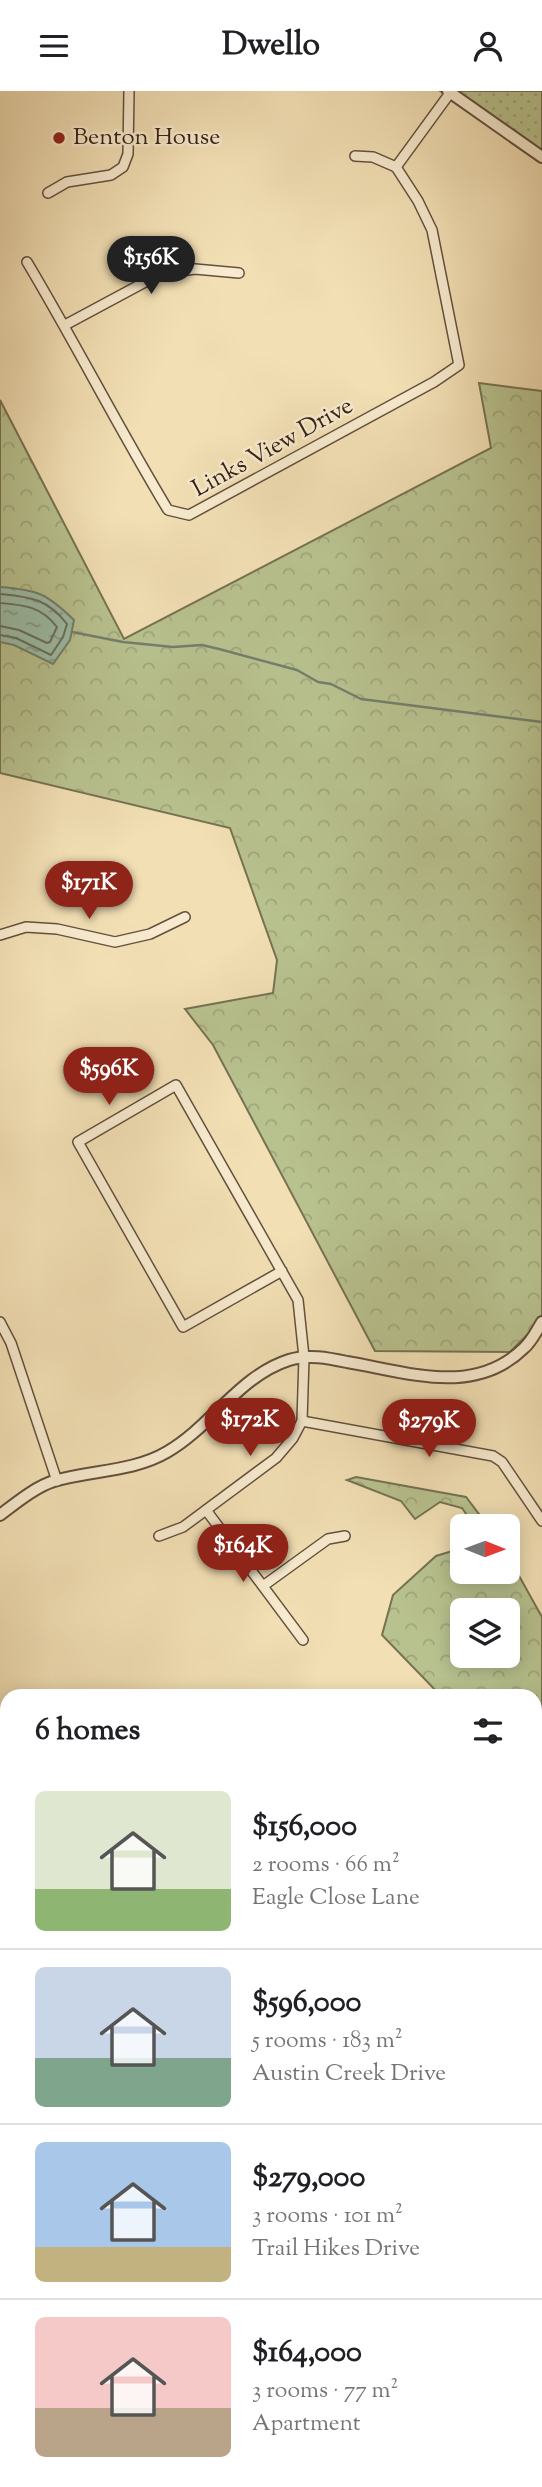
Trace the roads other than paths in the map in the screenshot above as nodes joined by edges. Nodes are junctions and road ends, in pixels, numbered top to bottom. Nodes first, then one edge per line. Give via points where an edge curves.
1 (129, 91) edge
2 (449, 92) edge
3 (355, 156) dead end
4 (542, 157) edge
5 (396, 167) junction
6 (48, 193) dead end
7 (27, 263) dead end
8 (239, 273) dead end
9 (65, 325) junction
10 (185, 917) dead end
11 (0, 935) edge
12 (282, 1271) junction
13 (0, 1322) edge
14 (542, 1322) edge
15 (304, 1357) junction
16 (302, 1421) junction
17 (57, 1481) junction
18 (206, 1510) junction
19 (0, 1515) edge
20 (542, 1521) edge
21 (345, 1536) dead end
22 (159, 1537) dead end
23 (263, 1586) junction
24 (303, 1640) dead end

1 - 6 street via 128,154 123,167 111,175 67,182
2 - 4 street
2 - 5 street
3 - 5 street via 373,157
5 - 9 street, Links View Drive via 432,230 459,365 189,515 168,510
7 - 9 street, Links View Drive
8 - 9 street via 195,269 160,274
10 - 11 street via 150,935 115,942 35,927
12 - 12 street via 176,1085 78,1142 183,1327
12 - 15 street via 298,1300
13 - 17 street
14 - 15 street via 510,1360 469,1377 442,1378
15 - 16 street
15 - 17 street via 259,1373 167,1452 139,1464
16 - 18 street via 276,1458
16 - 20 street via 493,1456 502,1462
17 - 19 street
18 - 22 street
18 - 23 street
21 - 23 street via 328,1539
23 - 24 street

